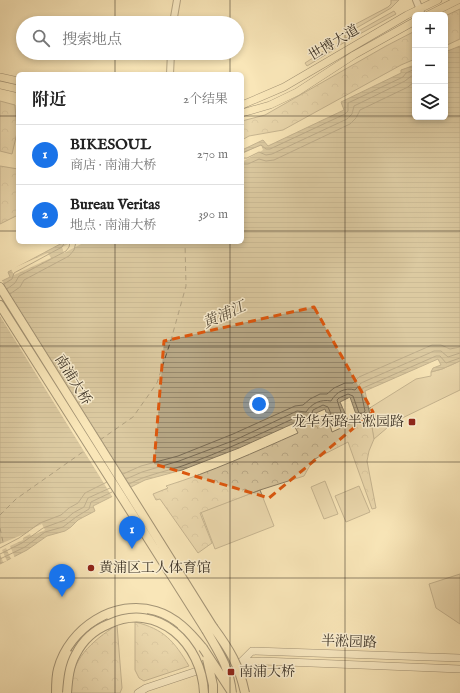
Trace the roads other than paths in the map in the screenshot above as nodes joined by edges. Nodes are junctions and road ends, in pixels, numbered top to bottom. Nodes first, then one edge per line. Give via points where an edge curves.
1 (177, 0) edge
2 (416, 0) edge
3 (438, 0) edge
4 (458, 0) edge
5 (421, 12) edge
6 (434, 12) edge
7 (174, 16) edge
8 (412, 16) edge
9 (412, 23) edge
10 (171, 60) edge
11 (170, 72) edge
12 (0, 77) edge
13 (16, 81) edge
14 (0, 85) edge
15 (16, 89) edge
16 (244, 104) edge
17 (244, 112) edge
18 (0, 287) edge
19 (0, 305) edge
20 (203, 648) junction
21 (460, 658) edge
22 (241, 662) junction
23 (460, 669) edge
24 (56, 693) edge
25 (62, 693) edge
26 (67, 693) edge
27 (138, 693) edge
28 (204, 693) edge
29 (213, 693) edge
30 (218, 693) edge
31 (232, 693) edge
32 (245, 693) edge

1 - 7 street
2 - 5 street
3 - 5 main road, 世博大道
4 - 6 main road
8 - 16 main road, 世博大道 via 364,39 284,87
9 - 17 main road, 世博大道 via 297,92 270,105
10 - 11 street
12 - 13 main road
14 - 15 main road
18 - 32 highway, 南浦大桥, bridge via 209,621 228,647 241,675
19 - 31 highway, 南浦大桥, bridge via 224,661
20 - 24 highway, 南浦大桥 via 179,624 161,613 128,607 112,611 99,617 74,639 58,668
20 - 29 highway, bridge
20 - 31 highway, 南浦大桥, bridge
21 - 22 main road, 半淞园路 via 252,651
22 - 23 main road, 半淞园路
22 - 27 main road, 半淞园路 via 181,676
25 - 30 highway, bridge via 68,658 76,643 99,623 115,615 136,612 152,614 171,624 186,637 203,660
26 - 28 highway, bridge via 75,655 87,638 112,622 140,618 154,620 169,627 183,639 199,664

